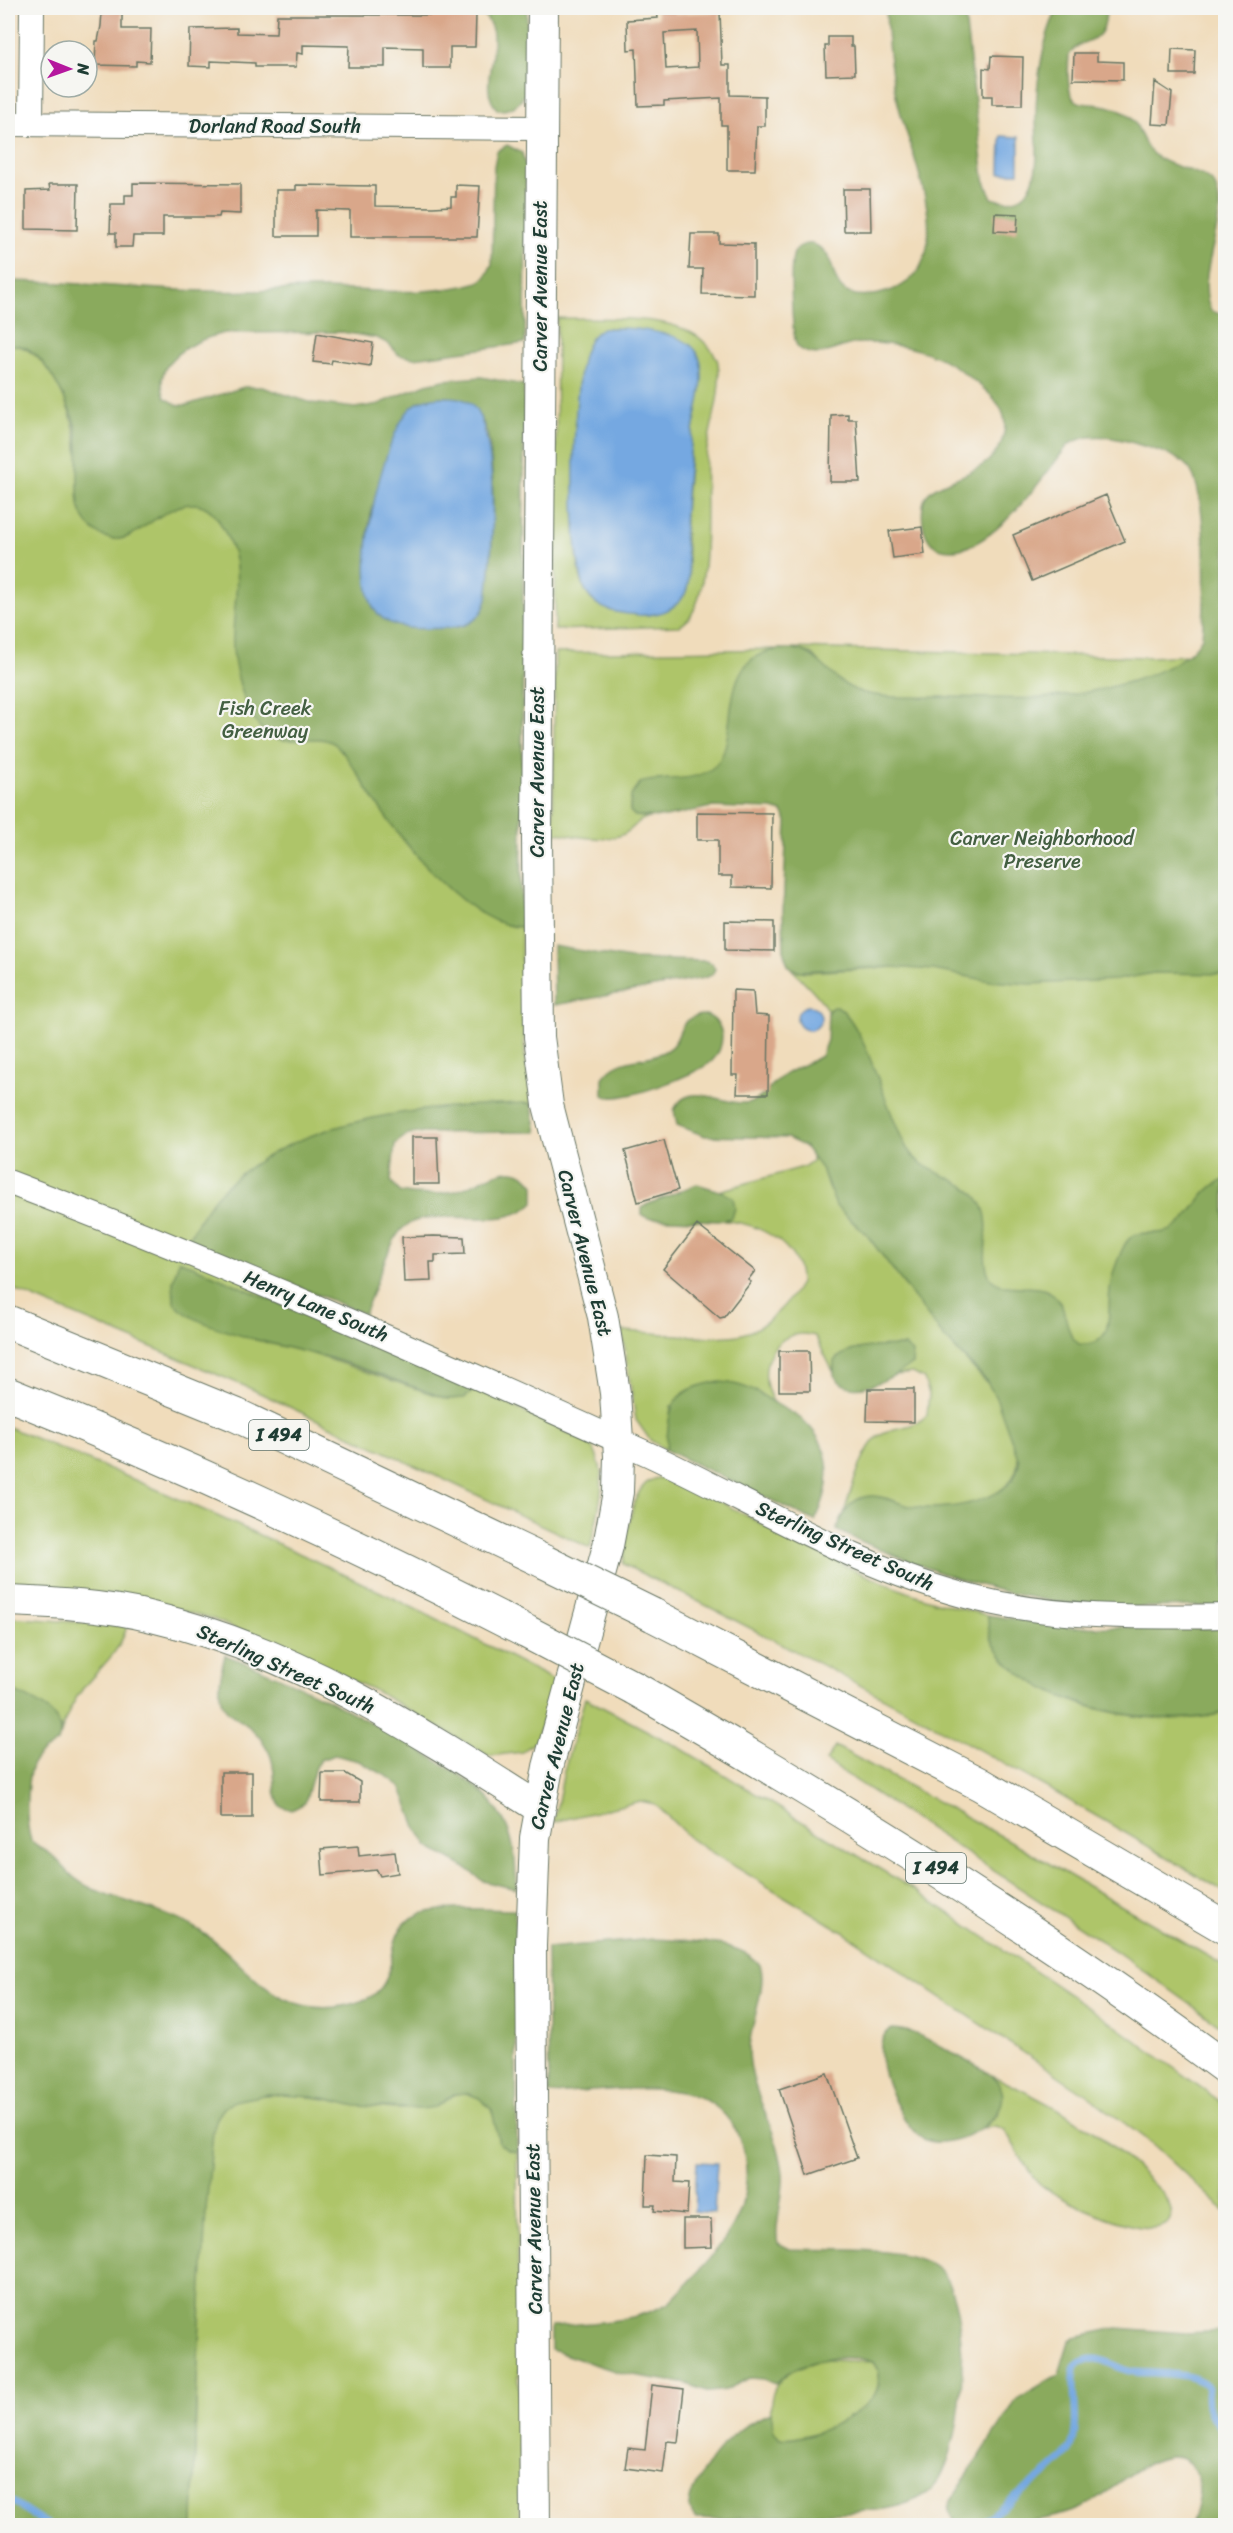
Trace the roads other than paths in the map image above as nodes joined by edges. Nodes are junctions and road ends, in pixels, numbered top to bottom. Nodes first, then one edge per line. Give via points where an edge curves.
1 (32, 8) edge
2 (543, 8) edge
3 (19, 124) edge
4 (542, 128) junction
5 (8, 1182) edge
6 (8, 1322) edge
7 (8, 1394) edge
8 (619, 1442) junction
9 (8, 1601) edge
10 (1226, 1616) edge
11 (539, 1808) junction
12 (1226, 1928) edge
13 (1226, 2068) edge
14 (535, 2526) edge

1 - 3 street
2 - 4 street, Carver Avenue East
3 - 4 street, Dorland Road South
4 - 8 street, Carver Avenue East via 539,1037 548,1105 603,1317
5 - 8 street, Henry Lane South via 165,1242 353,1321
6 - 12 highway, I 494, bridge via 236,1415 653,1615 980,1784
7 - 13 highway, I 494, bridge via 204,1475 379,1556 633,1688 918,1857
8 - 10 street, Sterling Street South via 868,1560 963,1596 1062,1615
8 - 11 street, Carver Avenue East via 618,1492 610,1539
9 - 11 street, Sterling Street South via 132,1612 235,1643 391,1716
11 - 14 street, Carver Avenue East via 531,1946

